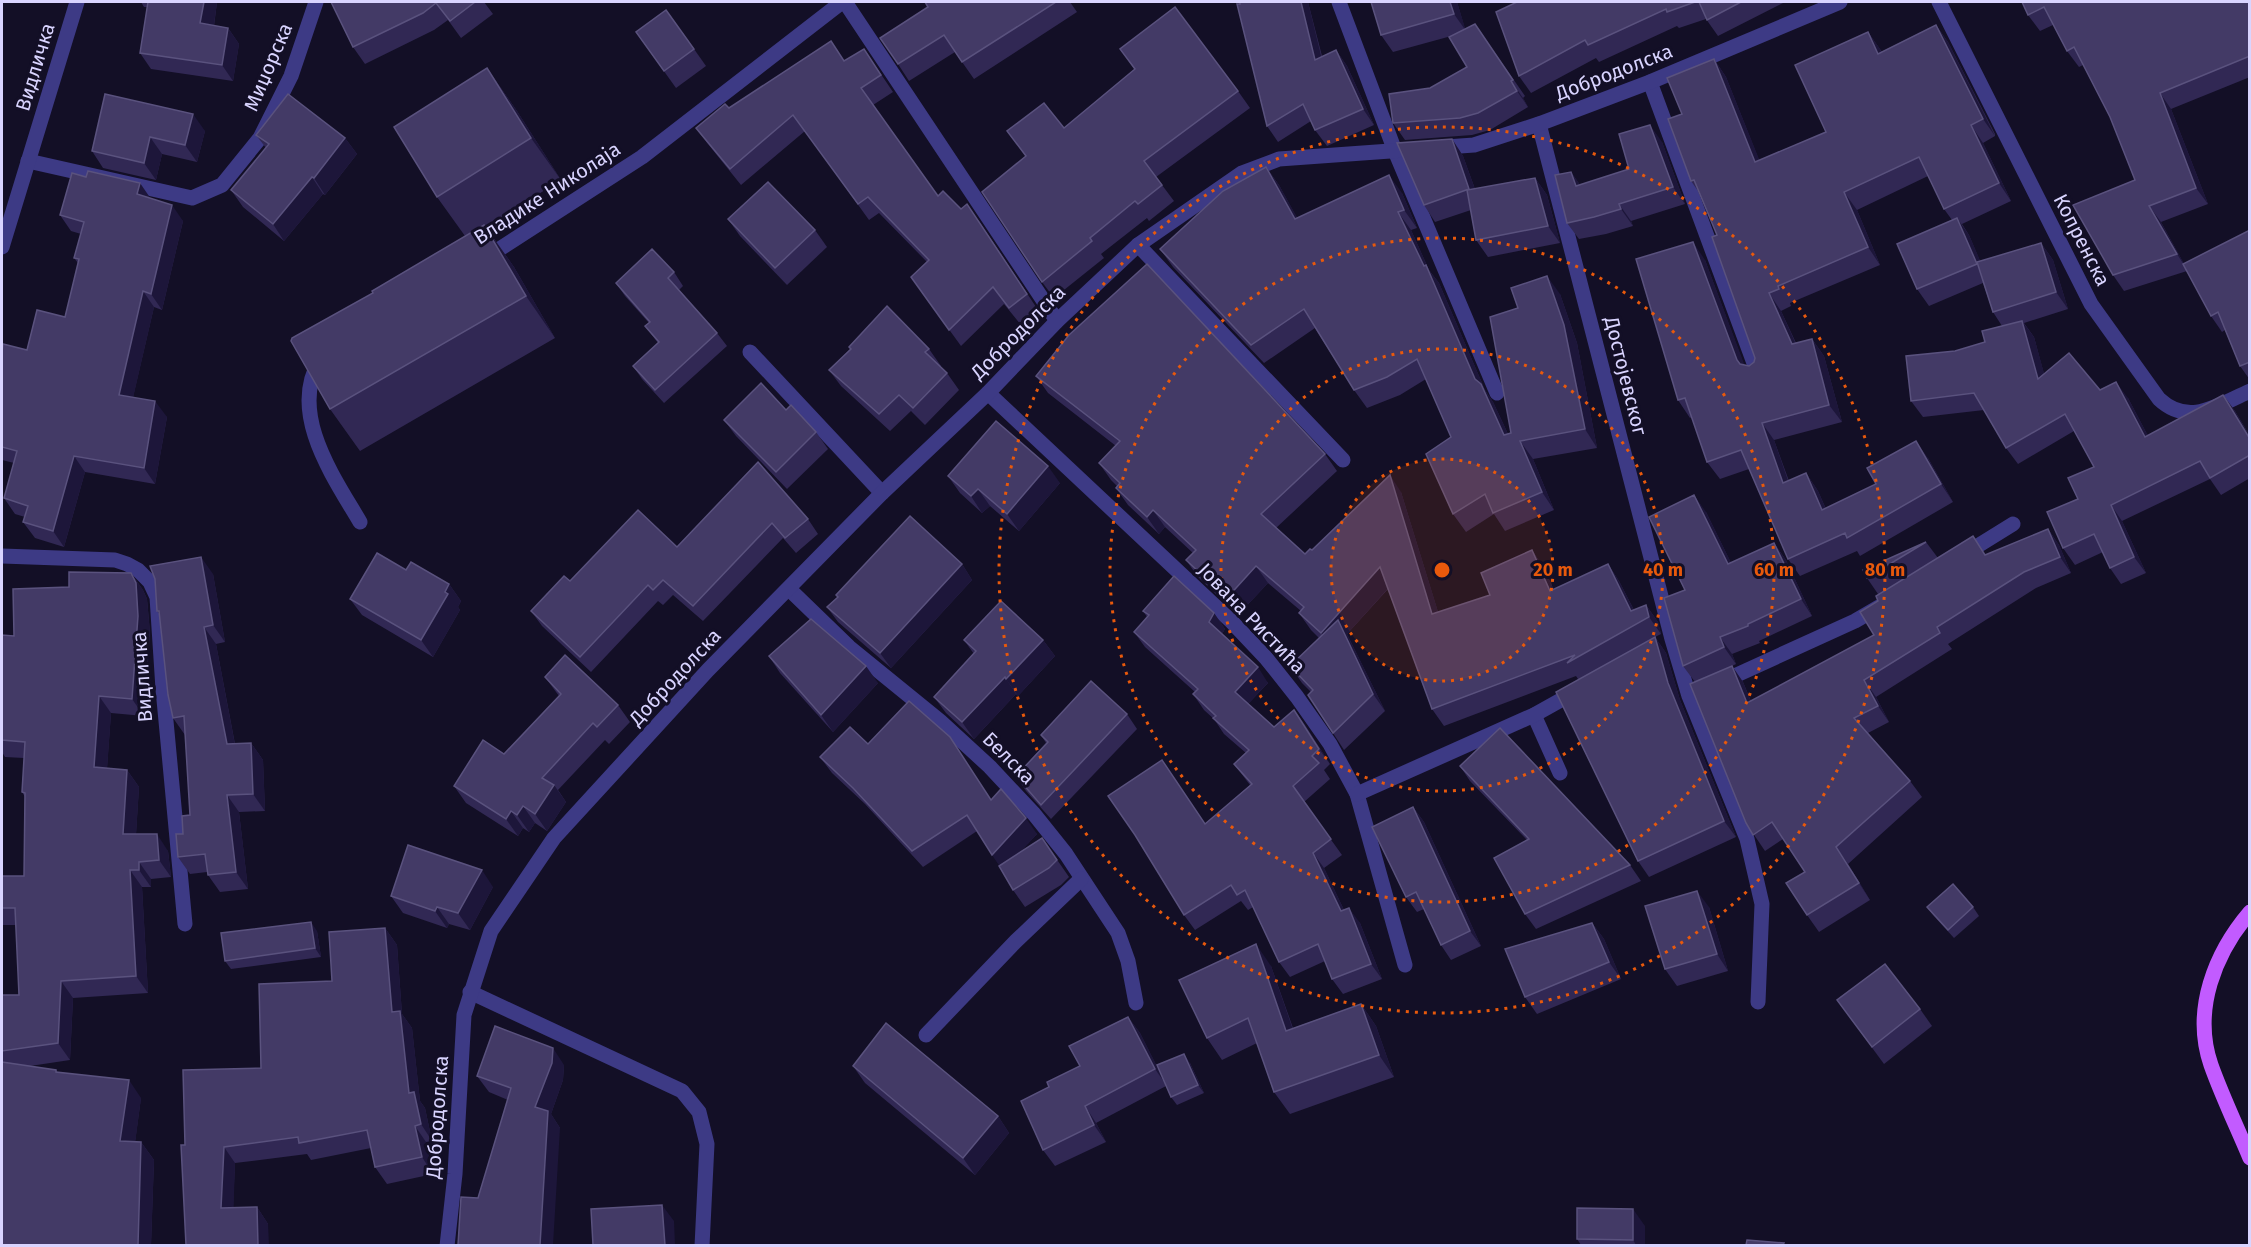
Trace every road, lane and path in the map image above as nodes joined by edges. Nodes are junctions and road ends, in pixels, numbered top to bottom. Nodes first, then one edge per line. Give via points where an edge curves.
1 (77, 2) edge
2 (316, 2) edge
3 (843, 2) edge
4 (1339, 2) edge
5 (1840, 2) edge
6 (1940, 2) edge
7 (1650, 82) junction
8 (1539, 124) junction
9 (1395, 151) junction
10 (28, 161) junction
11 (1138, 245) junction
12 (2, 248) edge
13 (470, 267) edge
14 (1057, 321) junction
15 (329, 348) edge
16 (750, 352) dead end
17 (1758, 374) edge
18 (2250, 391) edge
19 (988, 393) junction
20 (1497, 393) dead end
21 (1343, 460) dead end
22 (882, 493) junction
23 (360, 522) dead end
24 (2013, 524) dead end
25 (2, 556) edge
26 (1953, 561) edge
27 (789, 589) junction
28 (1894, 597) edge
29 (1593, 682) edge
30 (1700, 692) junction
31 (1534, 714) junction
32 (1560, 773) dead end
33 (1357, 794) junction
34 (1082, 879) junction
35 (2250, 912) edge
36 (185, 924) dead end
37 (1405, 965) dead end
38 (470, 992) junction
39 (1758, 1002) dead end
40 (1136, 1003) dead end
41 (926, 1035) dead end
42 (2250, 1158) edge
43 (447, 1245) edge
44 (702, 1245) edge

1 - 10 street, Видличка
2 - 10 street, Миџорска via 291,76 260,138 222,184 192,198
3 - 13 street, Владике Николаја via 642,157
3 - 14 street, Владике Николаја
4 - 9 street
5 - 7 street, Добродолска
6 - 18 street, Копренска via 2091,304 2159,399 2168,408 2189,414
7 - 8 street, Добродолска
7 - 17 street
8 - 9 street, Добродолска via 1474,145
8 - 30 street, Достојевског via 1667,642
9 - 11 street, Добродолска via 1279,159 1242,173
9 - 20 street
10 - 12 street, Видличка
11 - 14 street, Добродолска
11 - 21 street
14 - 19 street, Добродолска
15 - 23 street via 313,371 307,402 314,432 331,472
16 - 22 street
19 - 22 street, Добродолска
19 - 33 street, Јована Ристића via 1232,621 1298,697
22 - 27 street, Добродолска
24 - 26 street
25 - 36 street, Видличка via 115,561 133,567 150,582 157,597
27 - 34 street, Белска via 849,648 990,767 1034,814
27 - 38 street, Добродолска via 708,670 554,838 491,931
28 - 30 street via 1855,621
29 - 31 street
30 - 39 street, Достојевског via 1747,839 1762,904
31 - 32 street
31 - 33 street
33 - 37 street, Јована Ристића
34 - 40 street, Белска via 1118,933
34 - 41 street
35 - 42 main road via 2217,960 2207,992 2205,1031 2210,1063
38 - 43 street, Добродолска via 464,1015
38 - 44 street via 682,1091 699,1112 707,1144

